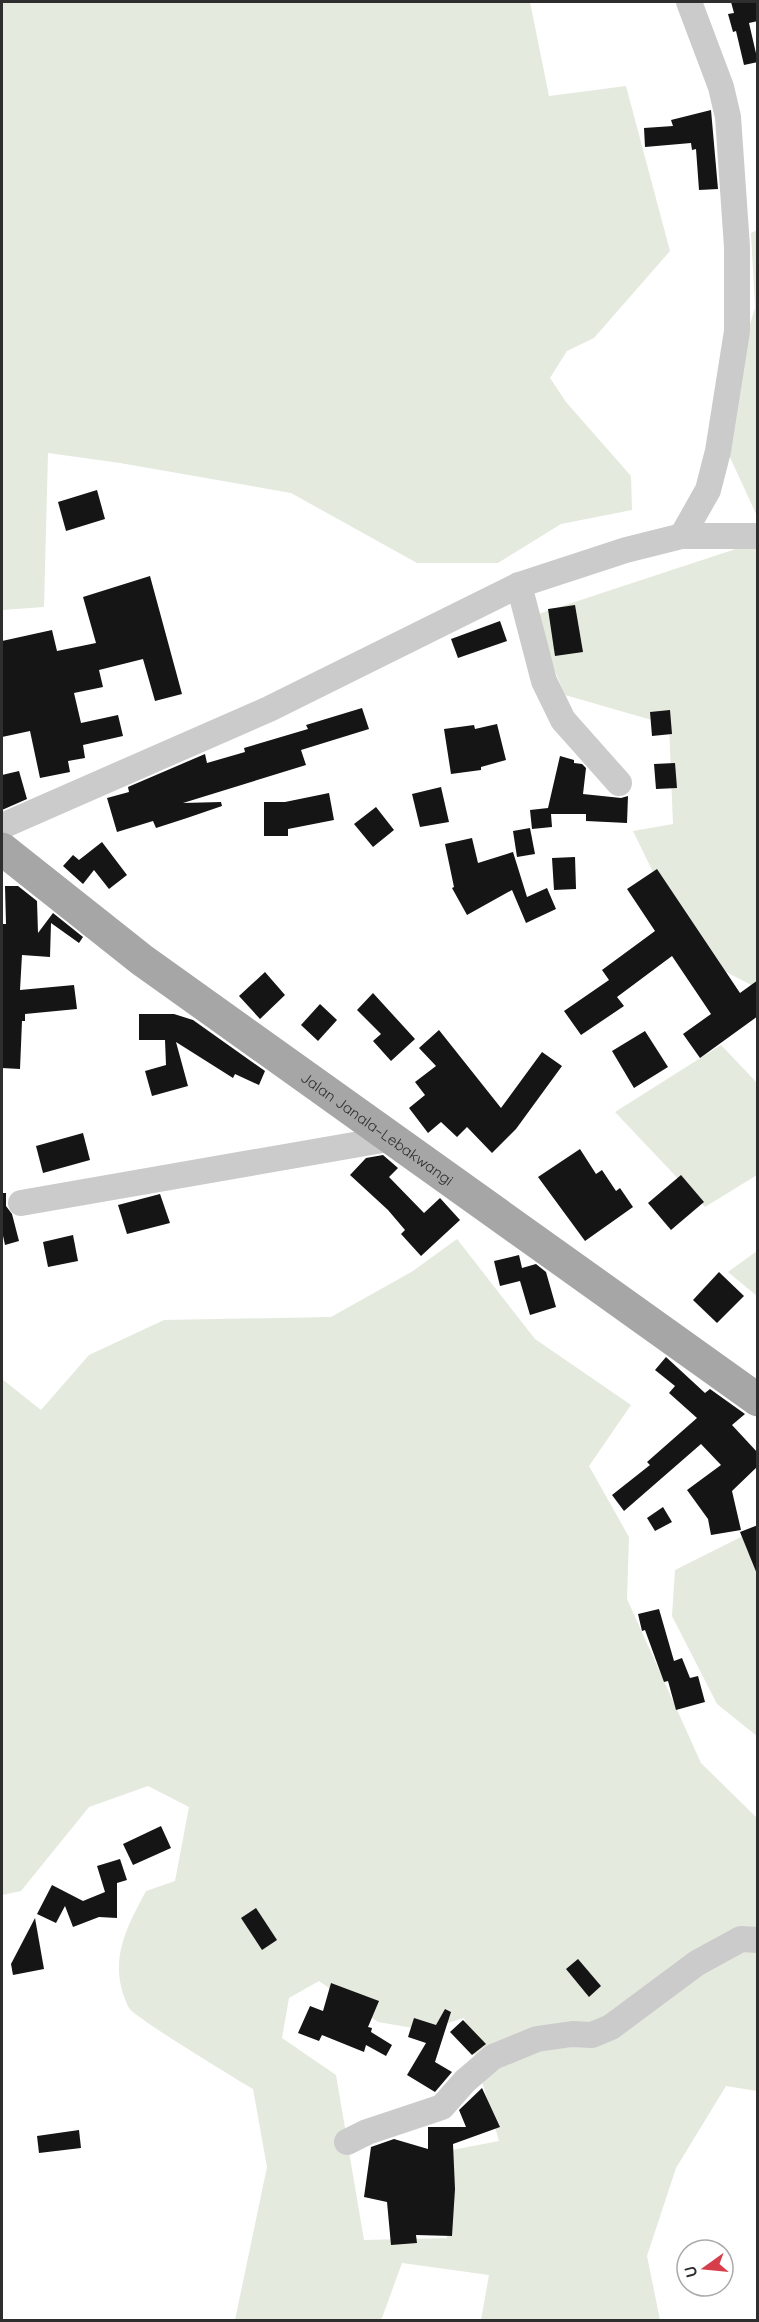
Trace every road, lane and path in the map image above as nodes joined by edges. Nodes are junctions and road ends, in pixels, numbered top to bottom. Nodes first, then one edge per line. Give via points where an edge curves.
1 (689, 2) edge
2 (682, 536) junction
3 (758, 536) edge
4 (519, 585) junction
5 (619, 783) dead end
6 (2, 826) edge
7 (2, 849) edge
8 (394, 1138) junction
9 (21, 1203) dead end
10 (758, 1400) edge
11 (758, 1940) edge
12 (346, 2142) dead end

1 - 2 street via 721,87 728,117 737,246 737,331 708,490
2 - 3 street
2 - 4 street
4 - 5 street via 544,681 563,720
4 - 6 street via 269,709
7 - 8 main road, Jalan Janala–Lebakwangi via 142,960
8 - 9 street
8 - 10 main road, Jalan Janala–Lebakwangi
11 - 12 street via 741,1940 697,1963 611,2027 592,2035 537,2039 493,2057 442,2107

